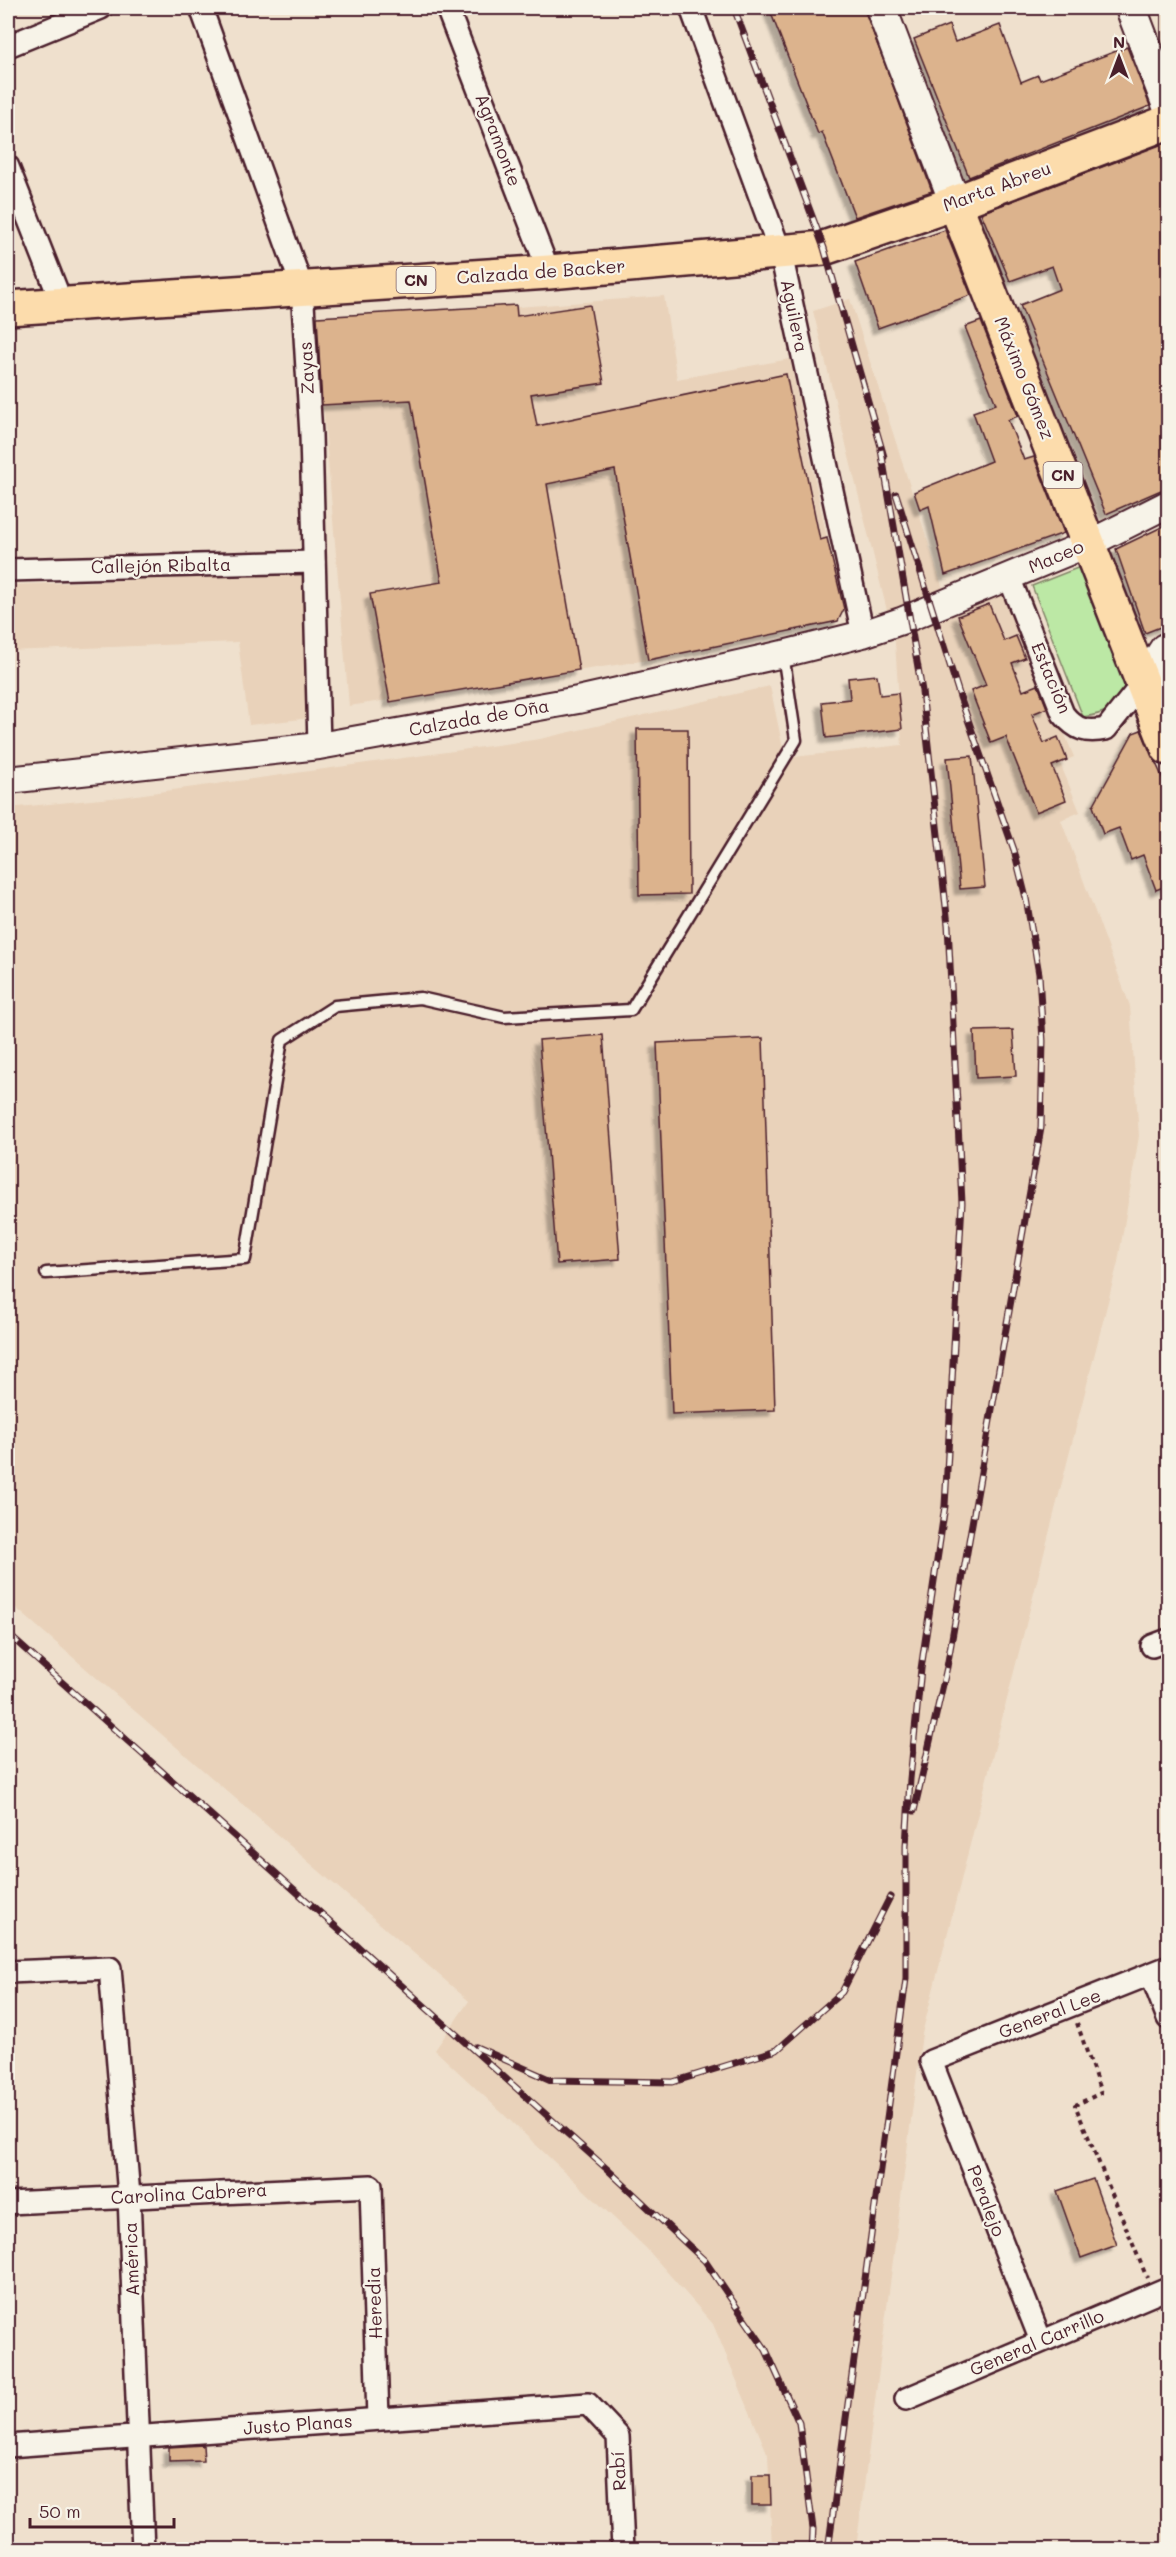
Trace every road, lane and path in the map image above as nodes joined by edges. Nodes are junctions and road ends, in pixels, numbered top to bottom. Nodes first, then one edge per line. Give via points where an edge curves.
1 (101, 8) edge
2 (201, 8) edge
3 (447, 8) edge
4 (691, 8) edge
5 (881, 8) edge
6 (1131, 8) edge
7 (8, 46) edge
8 (1168, 106) edge
9 (1168, 122) edge
10 (8, 167) edge
11 (955, 203) junction
12 (824, 248) joint
13 (781, 254) junction
14 (549, 272) junction
15 (302, 287) junction
16 (62, 304) junction
17 (8, 308) edge
18 (1168, 504) edge
19 (1090, 543) junction
20 (314, 562) junction
21 (8, 570) edge
22 (1009, 577) junction
23 (941, 605) joint
24 (863, 634) junction
25 (1167, 648) edge
26 (783, 654) junction
27 (1138, 673) junction
28 (1155, 715) junction
29 (1119, 717) junction
30 (319, 746) junction
31 (1168, 748) edge
32 (8, 780) edge
33 (46, 1274) dead end
34 (1160, 1971) edge
35 (8, 1972) edge
36 (1071, 2005) junction
37 (1168, 2019) edge
38 (931, 2061) joint
39 (371, 2186) joint
40 (129, 2196) junction
41 (8, 2203) edge
42 (1161, 2291) edge
43 (1041, 2341) junction
44 (906, 2399) dead end
45 (588, 2404) joint
46 (378, 2419) junction
47 (139, 2437) junction
48 (8, 2446) edge
49 (143, 2550) edge
50 (623, 2550) edge

1 - 7 street
2 - 15 street, Zayas
3 - 14 street, Agramonte
4 - 13 street, Aguilera
5 - 11 main road, Máximo Gómez
6 - 8 main road
9 - 11 main road, Marta Abreu / CN
10 - 16 street
11 - 12 main road, Marta Abreu / CN
11 - 19 main road, Máximo Gómez / CN
12 - 13 main road, Calzada de Backer / CN
13 - 14 main road, Calzada de Backer / CN
13 - 24 street, Aguilera
14 - 15 main road, Calzada de Backer / CN
15 - 16 main road, Calzada de Backer / CN
15 - 20 street, Zayas
16 - 17 main road, Calzada de Backer / CN
18 - 19 street, Maceo
19 - 22 street, Maceo
19 - 27 main road, Máximo Gómez / CN
20 - 21 street, Callejón Ribalta
20 - 30 street, Zayas
22 - 23 street, Maceo
22 - 29 street, Estación via 1063,714 1074,728 1090,732 1106,729
23 - 24 street, Calzada de Oña
24 - 26 street, Calzada de Oña
25 - 27 main road
26 - 30 street, Calzada de Oña via 578,700
26 - 33 lane via 796,740 631,1010 504,1017 420,998 335,1006 282,1040 245,1259
27 - 28 main road, Máximo Gómez / CN
27 - 29 street, Estación
28 - 29 street via 1141,711
28 - 31 main road, Máximo Gómez / CN
30 - 32 street, Calzada de Oña
34 - 36 street, General Lee
34 - 37 street
35 - 40 street, América via 110,1968
36 - 38 street, General Lee
36 - 42 path via 1101,2093 1076,2105
38 - 43 street, Peralejo
39 - 40 street, Carolina Cabrera
39 - 46 street, Heredia
40 - 41 street, Carolina Cabrera
40 - 47 street, América
42 - 43 street, General Carrillo
43 - 44 street, General Carrillo
45 - 46 street, Justo Planas
45 - 50 street, Rabí via 618,2436
46 - 47 street, Justo Planas
47 - 48 street, Justo Planas
47 - 49 street, América

